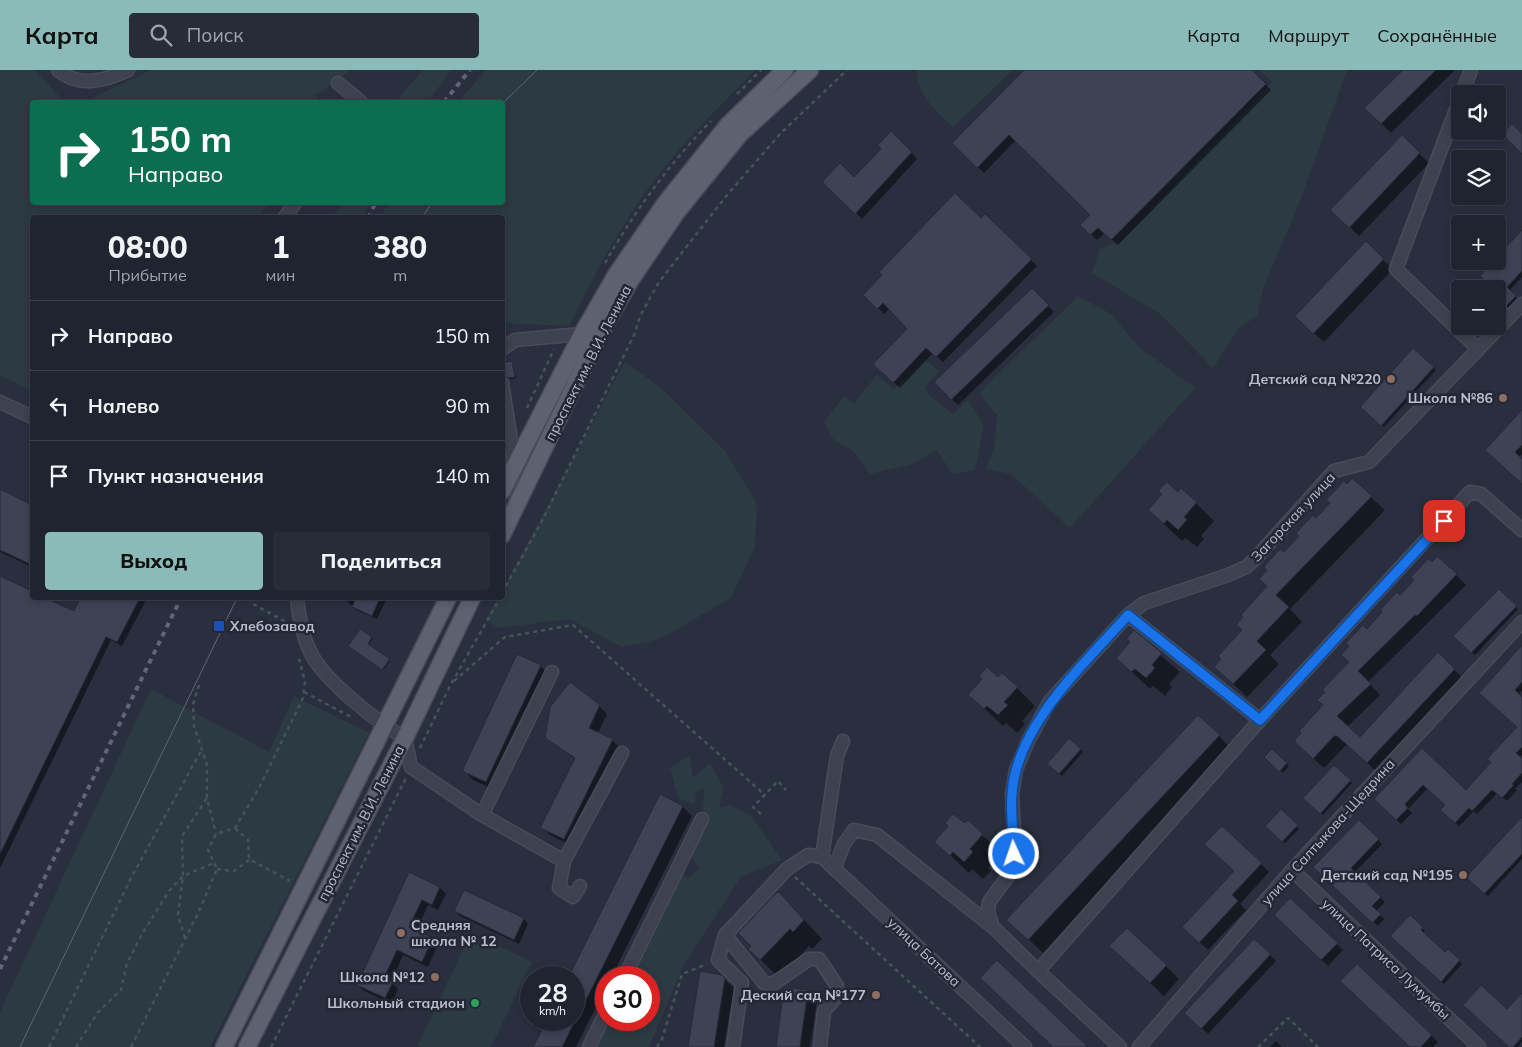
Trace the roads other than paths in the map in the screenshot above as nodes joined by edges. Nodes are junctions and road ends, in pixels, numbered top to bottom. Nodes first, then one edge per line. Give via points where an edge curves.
1 (58, 70) edge
2 (128, 70) edge
3 (784, 70) edge
4 (810, 70) edge
5 (1471, 70) edge
6 (338, 83) dead end
7 (1465, 85) edge
8 (359, 100) edge
9 (1451, 123) edge
10 (1522, 304) edge
11 (582, 334) junction
12 (505, 346) edge
13 (1478, 350) junction
14 (0, 402) edge
15 (505, 403) edge
16 (30, 417) edge
17 (515, 466) junction
18 (505, 486) edge
19 (505, 529) edge
20 (1522, 530) edge
21 (297, 600) edge
22 (447, 600) edge
23 (471, 600) edge
24 (1128, 615) junction
25 (1522, 622) edge
26 (552, 672) dead end
27 (1260, 720) junction
28 (383, 725) junction
29 (405, 738) junction
30 (844, 741) dead end
31 (622, 753) dead end
32 (482, 815) junction
33 (702, 819) dead end
34 (822, 858) junction
35 (564, 861) junction
36 (834, 869) junction
37 (1292, 870) junction
38 (580, 886) dead end
39 (993, 927) junction
40 (725, 936) junction
41 (630, 966) edge
42 (1038, 971) junction
43 (597, 1031) edge
44 (224, 1047) edge
45 (247, 1047) edge
46 (589, 1047) edge
47 (733, 1047) edge
48 (820, 1047) edge
49 (1025, 1047) edge
50 (1120, 1047) edge
51 (1139, 1047) edge
52 (1479, 1047) edge

1 - 2 street via 77,80 95,82
3 - 11 main road, проспект им. В.И. Ленина via 728,125 664,205 616,275
4 - 19 main road, проспект им. В.И. Ленина via 740,134 676,213 630,281 596,341
5 - 7 street
6 - 8 street
9 - 13 street via 1396,269
10 - 13 street, Загорская улица
11 - 12 street via 515,340
11 - 17 main road, проспект им. В.И. Ленина
13 - 24 street, Загорская улица via 1369,462 1334,471 1246,567 1144,603
14 - 16 street
15 - 17 street
17 - 18 main road, проспект им. В.И. Ленина
20 - 27 street via 1481,494 1470,492
21 - 28 street via 304,633 320,668
22 - 28 main road, проспект им. В.И. Ленина
23 - 29 main road, проспект им. В.И. Ленина
24 - 27 street
24 - 39 street, Загорская улица via 1050,701 1028,741 1016,770 1012,794 1014,854 1011,872 989,902 988,912
25 - 37 street, улица Салтыкова-Щедрина
26 - 32 street
27 - 42 street
28 - 29 street
28 - 44 main road, проспект им. В.И. Ленина
29 - 32 street via 411,767
29 - 45 main road, проспект им. В.И. Ленина
30 - 34 street via 837,756
31 - 35 street
32 - 35 street
33 - 41 street
34 - 36 street, улица Батова
34 - 40 street via 808,854 787,869
35 - 38 street via 559,888 573,897
36 - 39 street via 844,844 854,830 877,835
36 - 49 street, улица Батова
37 - 51 street, улица Салтыкова-Щедрина
37 - 52 street, улица Патриса Лумумбы
39 - 42 street
40 - 47 street via 718,960 742,983
40 - 48 street via 764,983 773,984 809,959 819,959 837,986 838,995 824,1011
42 - 50 street
43 - 46 street

